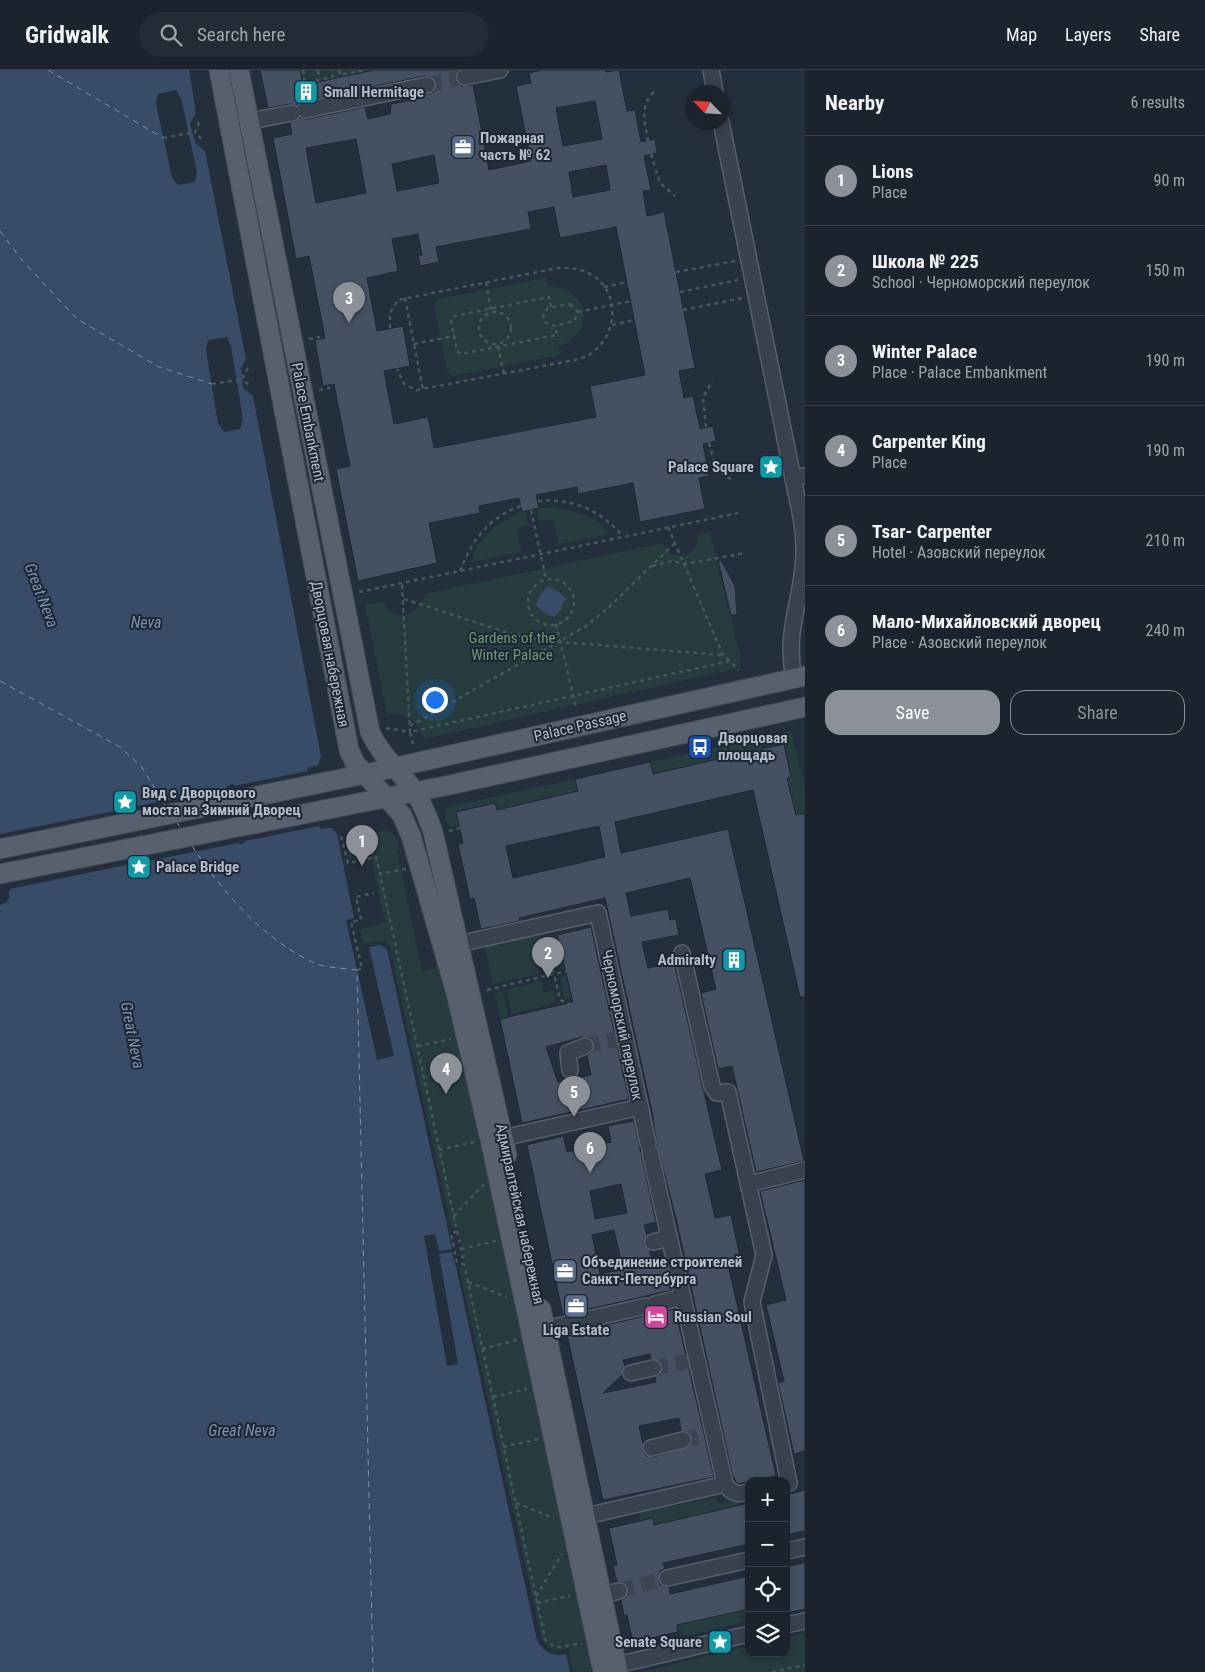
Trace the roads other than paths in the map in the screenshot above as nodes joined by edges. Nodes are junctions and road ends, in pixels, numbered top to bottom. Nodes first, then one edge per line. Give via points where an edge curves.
1 (219, 70) edge
2 (239, 70) edge
3 (500, 70) edge
4 (711, 70) edge
5 (465, 78) tunnel mouth
6 (427, 85) tunnel mouth
7 (714, 85) edge
8 (250, 121) junction
9 (723, 130) edge
10 (799, 477) edge
11 (798, 630) edge
12 (799, 677) edge
13 (804, 709) edge
14 (394, 767) junction
15 (365, 774) junction
16 (415, 792) junction
17 (387, 798) junction
18 (0, 849) edge
19 (0, 874) edge
20 (458, 944) junction
21 (682, 953) dead end
22 (585, 1046) tunnel mouth
23 (570, 1070) dead end
24 (640, 1107) junction
25 (503, 1138) junction
26 (805, 1170) edge
27 (749, 1184) junction
28 (653, 1242) dead end
29 (675, 1246) junction
30 (683, 1298) junction
31 (545, 1329) junction
32 (653, 1368) tunnel mouth
33 (631, 1373) dead end
34 (683, 1440) tunnel mouth
35 (651, 1448) dead end
36 (788, 1477) edge
37 (725, 1484) junction
38 (745, 1493) edge
39 (586, 1516) junction
40 (805, 1547) edge
41 (790, 1551) edge
42 (745, 1561) edge
43 (667, 1578) tunnel mouth
44 (805, 1621) edge
45 (790, 1624) edge
46 (745, 1635) edge
47 (613, 1670) edge

1 - 15 main road, Дворцовая набережная via 348,750
2 - 8 main road, Palace Embankment
3 - 5 street
4 - 7 street
6 - 8 street
8 - 14 main road, Palace Embankment via 370,732
9 - 10 street via 756,296
10 - 11 street via 804,555
11 - 12 street via 790,647
12 - 14 main road, Palace Passage
13 - 16 main road, Palace Passage
14 - 15 main road, Palace Passage
14 - 16 main road, Адмиралтейская набережная
15 - 17 main road, Адмиралтейская набережная
15 - 18 main road
16 - 17 main road, Palace Passage
16 - 20 main road, Адмиралтейская набережная via 433,832
17 - 19 main road
17 - 47 main road, Адмиралтейская набережная via 402,815 411,836 456,993
20 - 24 street, Черноморский переулок via 598,912 621,1038
20 - 25 main road, Адмиралтейская набережная
21 - 27 street via 712,1086 717,1094 728,1092
22 - 23 street via 568,1053
24 - 25 street via 584,1126
24 - 29 street, Черноморский переулок
25 - 31 main road, Адмиралтейская набережная
26 - 27 street
27 - 36 street via 764,1255 752,1302
28 - 29 street
29 - 30 street, Черноморский переулок
30 - 31 street
30 - 37 street, Черноморский переулок via 693,1360
31 - 39 main road, Адмиралтейская набережная
32 - 33 street
34 - 35 street
37 - 38 street via 730,1491
37 - 39 street
39 - 47 main road, Адмиралтейская набережная via 611,1593
40 - 41 street
42 - 43 street
44 - 45 street
46 - 47 street

